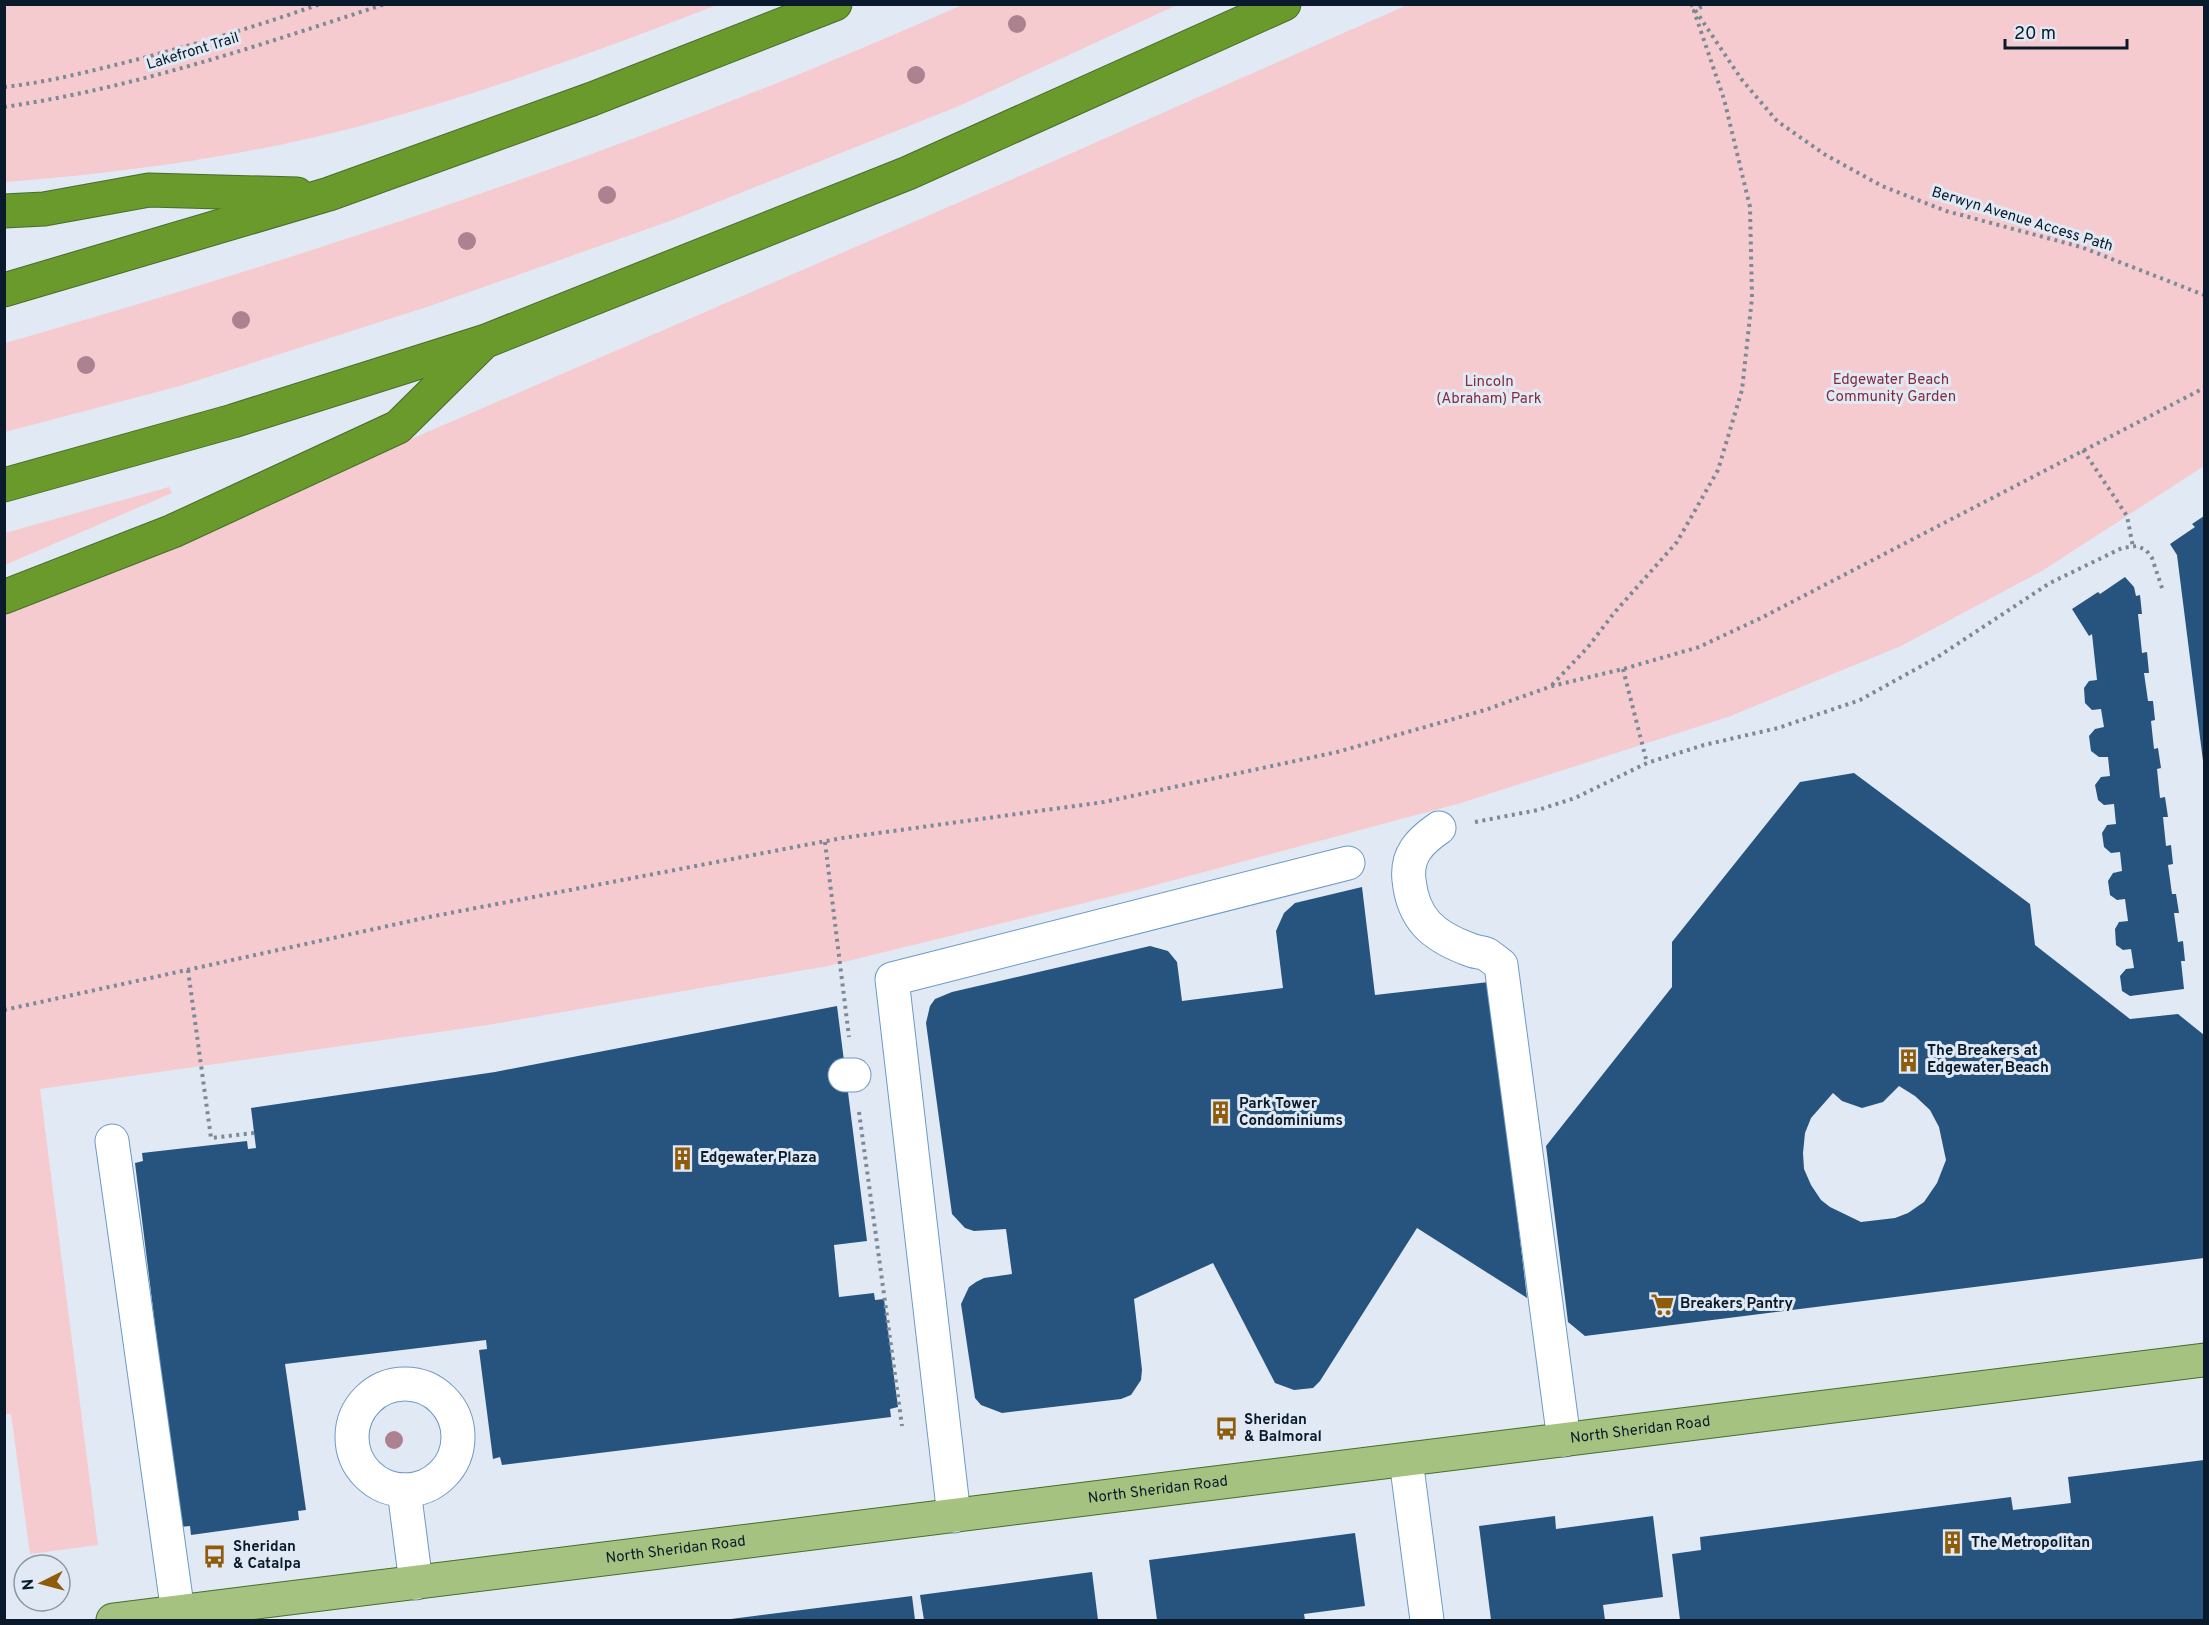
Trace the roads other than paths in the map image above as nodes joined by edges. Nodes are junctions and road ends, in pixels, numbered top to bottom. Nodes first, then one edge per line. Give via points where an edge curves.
1 (835, 4) edge
2 (1284, 4) edge
3 (329, 194) junction
4 (4, 211) edge
5 (4, 290) edge
6 (486, 341) junction
7 (4, 485) edge
8 (4, 597) edge
9 (1439, 828) road end
10 (1347, 863) dead end
11 (112, 1141) dead end
12 (2205, 1360) edge
13 (1564, 1440) junction
14 (1406, 1460) junction
15 (404, 1490) dead end
16 (954, 1516) junction
17 (416, 1583) junction
18 (178, 1616) edge
19 (113, 1620) edge
20 (1427, 1620) edge

1 - 3 highway via 592,99
2 - 6 highway via 908,173
3 - 4 highway via 149,190 44,209
3 - 5 highway
6 - 7 highway via 244,418
6 - 8 highway via 398,427 173,531
9 - 13 street via 1423,839 1409,859 1413,907 1440,935 1487,954 1501,965
10 - 16 street via 892,979
11 - 18 street
12 - 13 main road, North Sheridan Road
13 - 14 main road, North Sheridan Road
14 - 16 main road, North Sheridan Road
14 - 20 street
15 - 17 street
16 - 17 main road, North Sheridan Road
17 - 18 main road, North Sheridan Road
18 - 19 main road, North Sheridan Road

